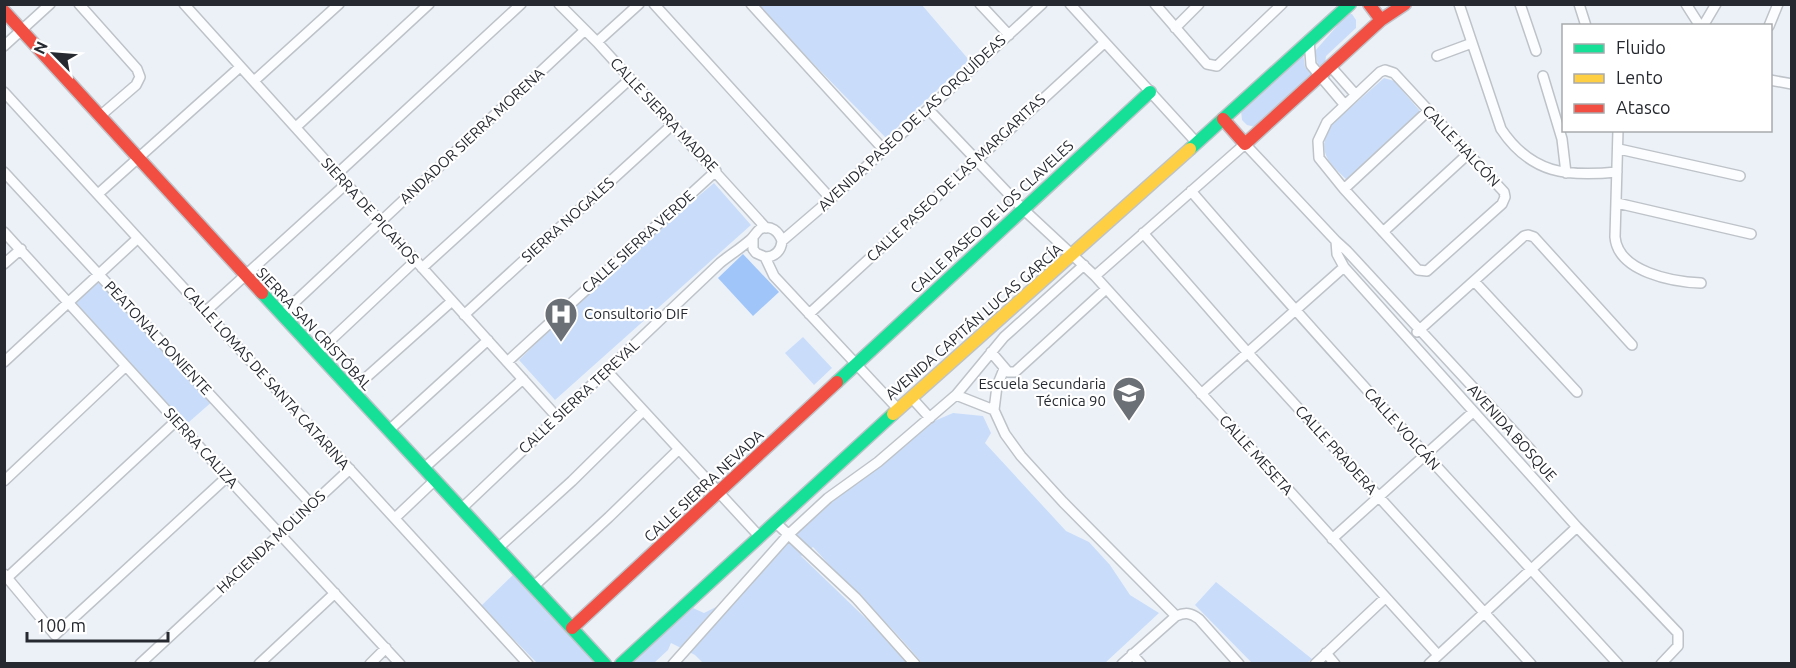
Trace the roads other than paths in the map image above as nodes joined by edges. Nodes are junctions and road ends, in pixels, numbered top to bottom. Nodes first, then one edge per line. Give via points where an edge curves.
1 (50, 4) edge
2 (79, 4) edge
3 (339, 4) edge
4 (429, 4) edge
5 (521, 4) edge
6 (559, 4) edge
7 (639, 4) edge
8 (654, 4) edge
9 (751, 4) edge
10 (980, 4) edge
11 (1042, 4) edge
12 (1070, 4) edge
13 (1155, 4) edge
14 (1199, 4) edge
15 (1282, 4) edge
16 (1350, 4) edge
17 (1369, 4) edge
18 (1405, 4) edge
19 (1459, 4) edge
20 (1520, 4) edge
21 (1579, 4) edge
22 (1686, 4) edge
23 (1716, 4) edge
24 (1778, 4) edge
25 (190, 6) edge
26 (1389, 8) edge
27 (4, 11) edge
28 (1381, 20) junction
29 (1585, 24) edge
30 (1700, 24) edge
31 (1702, 24) edge
32 (1770, 24) edge
33 (1175, 28) junction
34 (22, 30) junction
35 (584, 31) junction
36 (1009, 35) junction
37 (1309, 40) junction
38 (597, 42) junction
39 (1104, 43) junction
40 (1472, 43) junction
41 (4, 46) edge
42 (1536, 51) dead end
43 (1437, 56) dead end
44 (240, 66) junction
45 (1331, 67) junction
46 (1544, 76) dead end
47 (1791, 76) edge
48 (1320, 78) junction
49 (630, 80) junction
50 (1775, 80) edge
51 (254, 81) junction
52 (1791, 84) edge
53 (4, 92) edge
54 (1150, 92) junction
55 (1355, 94) junction
56 (1344, 104) junction
57 (928, 110) junction
58 (1428, 111) junction
59 (100, 116) junction
60 (1223, 119) junction
61 (672, 125) junction
62 (296, 127) junction
63 (1618, 132) edge
64 (1196, 142) junction
65 (1245, 144) junction
66 (1619, 149) junction
67 (884, 150) junction
68 (1468, 154) junction
69 (137, 158) junction
70 (976, 160) junction
71 (716, 171) junction
72 (1617, 171) junction
73 (4, 172) edge
74 (1566, 173) junction
75 (337, 174) junction
76 (1740, 176) dead end
77 (346, 184) junction
78 (1344, 189) junction
79 (1191, 191) junction
80 (98, 194) junction
81 (831, 199) junction
82 (1617, 203) junction
83 (1023, 209) junction
84 (380, 222) junction
85 (766, 228) junction
86 (4, 231) edge
87 (1383, 232) junction
88 (1143, 233) junction
89 (1751, 234) dead end
90 (753, 238) junction
91 (137, 239) junction
92 (782, 241) junction
93 (1336, 241) junction
94 (21, 249) junction
95 (1072, 255) junction
96 (765, 257) junction
97 (4, 264) edge
98 (418, 265) junction
99 (1084, 265) junction
100 (1344, 267) junction
101 (99, 274) junction
102 (244, 274) junction
103 (1095, 276) junction
104 (1474, 280) junction
105 (1701, 283) dead end
106 (1106, 289) junction
107 (452, 301) junction
108 (68, 302) junction
109 (206, 311) junction
110 (1295, 311) junction
111 (808, 314) junction
112 (281, 315) junction
113 (464, 315) junction
114 (1420, 329) junction
115 (1408, 339) junction
116 (488, 340) junction
117 (1632, 345) dead end
118 (991, 352) junction
119 (317, 353) junction
120 (1248, 353) junction
121 (4, 362) edge
122 (507, 362) junction
123 (855, 364) junction
124 (126, 366) junction
125 (1004, 369) junction
126 (607, 371) junction
127 (523, 379) junction
128 (351, 391) junction
129 (1576, 392) dead end
130 (1201, 394) junction
131 (956, 395) junction
132 (911, 397) junction
133 (898, 409) junction
134 (994, 410) junction
135 (643, 411) junction
136 (1473, 412) junction
137 (557, 417) junction
138 (930, 418) junction
139 (176, 421) junction
140 (388, 431) junction
141 (678, 450) junction
142 (1531, 450) dead end
143 (1425, 455) junction
144 (350, 469) junction
145 (423, 469) junction
146 (227, 477) junction
147 (4, 481) edge
148 (434, 481) junction
149 (717, 493) junction
150 (1379, 497) junction
151 (312, 505) junction
152 (461, 509) junction
153 (395, 518) junction
154 (775, 522) junction
155 (1577, 527) junction
156 (281, 534) junction
157 (788, 535) junction
158 (759, 537) junction
159 (1332, 540) junction
160 (498, 548) junction
161 (1531, 569) junction
162 (6, 576) edge
163 (534, 586) junction
164 (335, 593) junction
165 (1385, 598) junction
166 (1484, 613) junction
167 (1176, 616) junction
168 (572, 628) junction
169 (386, 648) junction
170 (1326, 653) junction
171 (1132, 654) junction
172 (1438, 655) junction
173 (140, 663) edge
174 (259, 663) edge
175 (370, 663) edge
176 (400, 663) edge
177 (528, 663) edge
178 (605, 663) edge
179 (621, 663) edge
180 (672, 663) edge
181 (915, 663) edge
182 (1122, 663) edge
183 (1140, 663) edge
184 (1239, 663) edge
185 (1315, 663) edge
186 (1335, 663) edge
187 (1429, 663) edge
188 (1531, 663) edge
189 (1618, 663) edge
190 (1660, 663) edge

1 - 34 street
2 - 59 street via 141,77
3 - 51 street
4 - 62 street
5 - 75 street
6 - 35 street, CALLE SIERRA MADRE
7 - 38 street
8 - 81 street
9 - 67 street
10 - 36 street
11 - 36 street, AVENIDA PASEO DE LAS ORQUÍDEAS
12 - 39 street
13 - 33 street
14 - 33 street
15 - 33 street via 1217,66 1207,64
16 - 37 street, AVENIDA CAPITÁN LUCAS GARCÍA
17 - 28 street
18 - 26 street
19 - 40 street
20 - 42 street
21 - 29 street
22 - 30 street
23 - 31 street
24 - 32 street
25 - 44 street, SIERRA DE PICAHOS
26 - 28 street
27 - 34 street, SIERRA SAN CRISTÓBAL
28 - 45 street
34 - 41 street
34 - 59 street, SIERRA SAN CRISTÓBAL
35 - 38 street, CALLE SIERRA MADRE
35 - 84 street, ANDADOR SIERRA MORENA
36 - 57 street, AVENIDA PASEO DE LAS ORQUÍDEAS
37 - 48 street via 1311,65
37 - 60 street, AVENIDA CAPITÁN LUCAS GARCÍA
38 - 49 street, CALLE SIERRA MADRE
39 - 54 street
39 - 70 street, CALLE PASEO DE LAS MARGARITAS
40 - 43 street
40 - 74 street via 1501,129 1522,154
44 - 51 street, SIERRA DE PICAHOS
44 - 69 street
45 - 48 street
45 - 55 street
46 - 74 street via 1562,139
47 - 50 street
48 - 56 street
48 - 65 street
49 - 61 street, CALLE SIERRA MADRE
49 - 98 street
50 - 52 street
51 - 62 street, SIERRA DE PICAHOS
53 - 80 street, CALLE LOMAS DE SANTA CATARINA
54 - 64 street
54 - 83 street, CALLE PASEO DE LOS CLAVELES
55 - 56 street, CALLE HALCÓN
55 - 58 street, CALLE HALCÓN via 1380,72 1389,70
56 - 78 street, CALLE HALCÓN via 1327,122 1318,141 1319,158
57 - 67 street, AVENIDA PASEO DE LAS ORQUÍDEAS
57 - 70 street, CALLE MESETA
58 - 68 street, CALLE HALCÓN
58 - 78 street
59 - 69 street, SIERRA SAN CRISTÓBAL
60 - 64 street, AVENIDA CAPITÁN LUCAS GARCÍA
60 - 65 street, AVENIDA BOSQUE
61 - 71 street, CALLE SIERRA MADRE
61 - 113 street, SIERRA NOGALES
62 - 75 street, SIERRA DE PICAHOS
63 - 66 street
64 - 95 street, AVENIDA CAPITÁN LUCAS GARCÍA
65 - 79 street
65 - 93 street, AVENIDA BOSQUE
66 - 72 street
66 - 76 street
67 - 81 street, AVENIDA PASEO DE LAS ORQUÍDEAS
68 - 87 street
68 - 87 street, CALLE HALCÓN via 1504,192 1502,204 1426,271 1418,270
69 - 80 street
69 - 102 street, SIERRA SAN CRISTÓBAL
70 - 83 street, CALLE MESETA
70 - 111 street, CALLE PASEO DE LAS MARGARITAS
71 - 85 street, CALLE SIERRA MADRE
71 - 122 street, CALLE SIERRA VERDE
72 - 74 street
72 - 82 street
73 - 101 street, PEATONAL PONIENTE
75 - 77 street, SIERRA DE PICAHOS
77 - 84 street, SIERRA DE PICAHOS
77 - 102 street
78 - 87 street, CALLE HALCÓN
79 - 88 street
79 - 110 street, CALLE VOLCÁN
80 - 91 street, CALLE LOMAS DE SANTA CATARINA
81 - 92 street, AVENIDA PASEO DE LAS ORQUÍDEAS
82 - 89 street
82 - 105 street via 1616,246 1624,259 1679,282
83 - 95 street, CALLE MESETA
83 - 123 street, CALLE PASEO DE LOS CLAVELES
84 - 98 street, SIERRA DE PICAHOS
84 - 112 street, ANDADOR SIERRA MORENA
85 - 90 street
85 - 92 street, CALLE SIERRA MADRE via 774,229
86 - 94 street, SIERRA CALIZA
88 - 103 street
88 - 120 street, CALLE PRADERA
90 - 96 street via 753,249
90 - 126 street, CALLE SIERRA TEREYAL via 720,263
91 - 101 street
91 - 109 street, CALLE LOMAS DE SANTA CATARINA
92 - 96 street via 775,255
93 - 100 street, AVENIDA BOSQUE
93 - 114 street, AVENIDA BOSQUE
94 - 97 street
94 - 108 street, SIERRA CALIZA
95 - 99 street, CALLE MESETA
95 - 132 street, AVENIDA CAPITÁN LUCAS GARCÍA
96 - 111 street via 774,276
98 - 107 street, SIERRA DE PICAHOS
98 - 119 street
99 - 103 street, CALLE MESETA
99 - 118 street
100 - 110 street
100 - 115 street, AVENIDA BOSQUE
101 - 108 street
101 - 151 street, PEATONAL PONIENTE
102 - 109 street
102 - 112 street, SIERRA SAN CRISTÓBAL
103 - 106 street, CALLE MESETA
104 - 114 street
104 - 117 street via 1524,236 1534,237
104 - 129 street
106 - 125 street via 1022,368 1016,372
106 - 130 street, CALLE MESETA
107 - 113 street, SIERRA DE PICAHOS
107 - 128 street
108 - 121 street
108 - 124 street, SIERRA CALIZA
109 - 144 street, CALLE LOMAS DE SANTA CATARINA
110 - 120 street
110 - 143 street, CALLE VOLCÁN
111 - 123 street
112 - 119 street, SIERRA SAN CRISTÓBAL
113 - 116 street, SIERRA DE PICAHOS
114 - 115 street
114 - 142 street, AVENIDA BOSQUE
115 - 136 street, AVENIDA BOSQUE
116 - 122 street, SIERRA DE PICAHOS
116 - 140 street
118 - 125 street
118 - 131 street
119 - 128 street, SIERRA SAN CRISTÓBAL
120 - 130 street
120 - 150 street, CALLE PRADERA
122 - 127 street, SIERRA DE PICAHOS
123 - 133 street
123 - 149 street, CALLE SIERRA NEVADA
124 - 139 street, SIERRA CALIZA
124 - 147 street
125 - 134 street
126 - 135 street
126 - 137 street, CALLE SIERRA TEREYAL
127 - 137 street, SIERRA DE PICAHOS
127 - 145 street
128 - 140 street, SIERRA SAN CRISTÓBAL
130 - 159 street, CALLE MESETA
131 - 134 street
131 - 138 street
132 - 133 street, AVENIDA CAPITÁN LUCAS GARCÍA
132 - 138 street
133 - 154 street, AVENIDA CAPITÁN LUCAS GARCÍA
134 - 167 street via 1005,435 1035,471
135 - 141 street
135 - 160 street
136 - 143 street
136 - 155 street, AVENIDA BOSQUE
137 - 152 street, CALLE SIERRA TEREYAL
138 - 157 street via 828,498
139 - 146 street, SIERRA CALIZA
139 - 162 street
140 - 145 street, SIERRA SAN CRISTÓBAL
141 - 149 street
141 - 163 street
143 - 150 street
143 - 161 street, CALLE VOLCÁN
144 - 151 street, HACIENDA MOLINOS
144 - 153 street, CALLE LOMAS DE SANTA CATARINA
145 - 148 street, SIERRA SAN CRISTÓBAL
146 - 156 street, SIERRA CALIZA
146 - 162 street via 55,635
148 - 152 street, SIERRA SAN CRISTÓBAL
148 - 153 street
149 - 158 street
149 - 168 street, CALLE SIERRA NEVADA
150 - 159 street
150 - 166 street, CALLE PRADERA
151 - 156 street, HACIENDA MOLINOS
152 - 160 street, SIERRA SAN CRISTÓBAL
153 - 177 street, CALLE LOMAS DE SANTA CATARINA
154 - 157 street
154 - 158 street, AVENIDA CAPITÁN LUCAS GARCÍA
155 - 161 street
155 - 190 street, AVENIDA BOSQUE via 1679,636 1676,650
156 - 164 street, SIERRA CALIZA
156 - 173 street, HACIENDA MOLINOS
157 - 180 street
157 - 181 street via 856,598
158 - 179 street, AVENIDA CAPITÁN LUCAS GARCÍA
159 - 165 street, CALLE MESETA
160 - 163 street, SIERRA SAN CRISTÓBAL
161 - 166 street
161 - 189 street, CALLE VOLCÁN
163 - 168 street, SIERRA SAN CRISTÓBAL
164 - 169 street, SIERRA CALIZA
164 - 174 street
165 - 170 street
165 - 172 street, CALLE MESETA
166 - 172 street
166 - 188 street, CALLE PRADERA
167 - 171 street
167 - 184 street via 1194,615
168 - 178 street, SIERRA SAN CRISTÓBAL
169 - 175 street
169 - 176 street, SIERRA CALIZA
170 - 185 street
170 - 186 street
171 - 182 street
171 - 183 street
172 - 187 street

